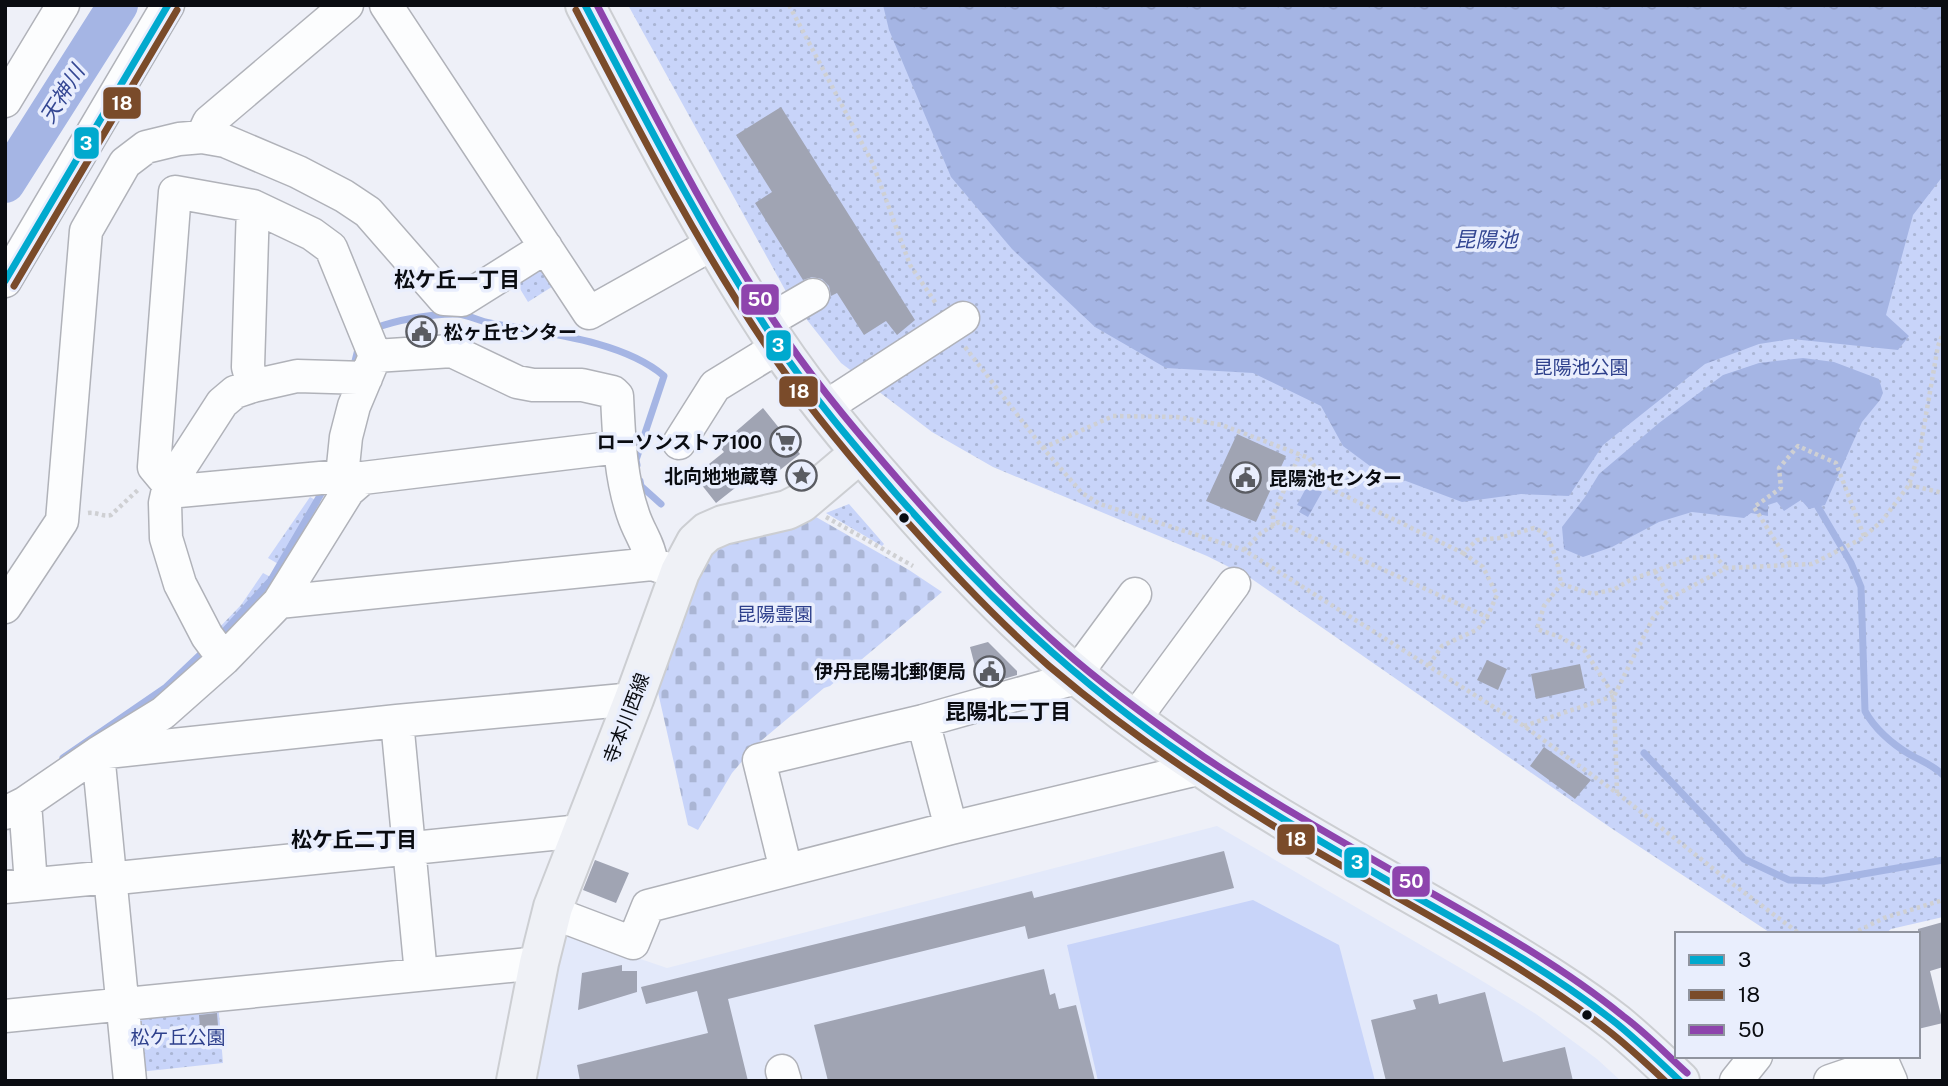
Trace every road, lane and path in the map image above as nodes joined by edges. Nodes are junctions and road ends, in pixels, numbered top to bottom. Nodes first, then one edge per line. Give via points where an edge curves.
1 (63, 5) edge
2 (168, 5) edge
3 (347, 5) edge
4 (386, 5) edge
5 (585, 5) edge
6 (789, 5) edge
7 (5, 101) edge
8 (202, 137) junction
9 (253, 206) junction
10 (714, 243) junction
11 (546, 247) junction
12 (5, 281) edge
13 (813, 295) dead end
14 (956, 323) junction
15 (1943, 333) edge
16 (771, 335) junction
17 (370, 367) junction
18 (253, 386) junction
19 (824, 408) junction
20 (679, 443) dead end
21 (619, 447) junction
22 (1043, 448) junction
23 (860, 453) junction
24 (1300, 454) junction
25 (353, 477) junction
26 (167, 482) junction
27 (1909, 485) junction
28 (1943, 493) edge
29 (816, 512) dead end
30 (63, 516) junction
31 (1273, 526) junction
32 (1864, 536) junction
33 (1244, 550) junction
34 (1463, 553) junction
35 (1790, 565) junction
36 (913, 566) dead end
37 (666, 568) junction
38 (1726, 568) junction
39 (1655, 571) junction
40 (1234, 584) dead end
41 (1561, 584) junction
42 (1135, 594) dead end
43 (1670, 598) junction
44 (279, 602) junction
45 (5, 607) edge
46 (1487, 617) junction
47 (224, 659) junction
48 (1429, 665) junction
49 (1077, 676) junction
50 (1614, 696) junction
51 (634, 699) junction
52 (1134, 720) junction
53 (397, 721) junction
54 (923, 721) junction
55 (1524, 726) junction
56 (98, 753) junction
57 (1202, 768) junction
58 (1617, 793) junction
59 (15, 808) edge
60 (951, 828) junction
61 (581, 831) junction
62 (409, 848) junction
63 (786, 870) junction
64 (110, 877) junction
65 (18, 886) edge
66 (1943, 900) edge
67 (551, 912) junction
68 (1797, 932) edge
69 (1856, 932) edge
70 (539, 963) junction
71 (421, 974) junction
72 (123, 1004) junction
73 (5, 1016) edge
74 (1754, 1058) edge
75 (130, 1081) edge
76 (516, 1081) edge
77 (1680, 1081) edge
78 (1735, 1081) edge
79 (1830, 1081) edge
80 (1891, 1081) edge

1 - 7 street
2 - 12 street
3 - 8 street via 209,122
4 - 11 street
5 - 10 main road
6 - 14 path via 873,164 910,265
8 - 11 street via 225,141 298,172 368,212 444,299 462,300
8 - 30 street via 146,147 125,163 86,230
9 - 17 street via 331,248
9 - 18 street via 248,368
9 - 26 street via 175,192 155,467
10 - 11 street via 589,313
10 - 16 main road
13 - 16 street
14 - 19 street
14 - 22 path
15 - 27 path
16 - 19 main road
16 - 20 street via 695,399
17 - 18 street
17 - 21 street via 452,351 517,382 582,385 613,392 617,396
17 - 25 street via 346,437
18 - 26 street via 222,403
19 - 23 main road
21 - 25 street
21 - 37 street via 633,516 650,550
22 - 24 path via 1114,416 1177,417 1222,425
22 - 33 path via 1082,493 1100,504
23 - 37 main road, 寺本川西線 via 801,503 707,532
23 - 49 main road via 941,543
24 - 31 path via 1273,515
24 - 34 path via 1309,458 1329,488
25 - 26 street via 179,491
25 - 44 street
26 - 30 path via 144,484 111,515
26 - 47 street via 166,538 180,584
27 - 28 path
27 - 32 path via 1882,521
29 - 36 path
30 - 45 street via 18,571
31 - 33 path
31 - 46 path via 1279,522
32 - 35 path via 1812,564
32 - 35 path via 1836,463 1798,446 1779,468 1781,488 1754,507
33 - 48 path
34 - 41 path via 1477,540 1534,528 1547,534
34 - 46 path via 1483,567 1497,595
35 - 38 path
37 - 44 street
37 - 51 main road, 寺本川西線
38 - 39 path via 1715,556 1691,558
38 - 43 path
39 - 41 path via 1593,594
39 - 43 path
40 - 52 street
41 - 50 path via 1544,606 1537,629 1586,651
42 - 49 street
43 - 50 path via 1653,618
44 - 47 street
46 - 48 path via 1478,629 1442,646
47 - 56 street via 163,713
48 - 55 path
49 - 52 main road
49 - 54 street
50 - 55 path
50 - 58 path
51 - 53 street
51 - 61 main road, 寺本川西線
52 - 57 main road
53 - 56 street
53 - 62 street
54 - 60 street
54 - 63 street via 759,760
55 - 58 path
56 - 59 street
56 - 64 street
57 - 60 street
57 - 77 main road via 1571,990 1625,1030
58 - 68 path
59 - 65 street
60 - 63 street
61 - 62 street
61 - 67 main road, 寺本川西線
62 - 64 street
62 - 71 street
63 - 67 street via 648,906 636,944
64 - 65 street
64 - 72 street
66 - 69 path
67 - 70 main road, 寺本川西線
70 - 71 street
70 - 76 main road, 寺本川西線
71 - 72 street
72 - 73 street
72 - 75 street
74 - 78 street
79 - 80 street via 1883,1063

